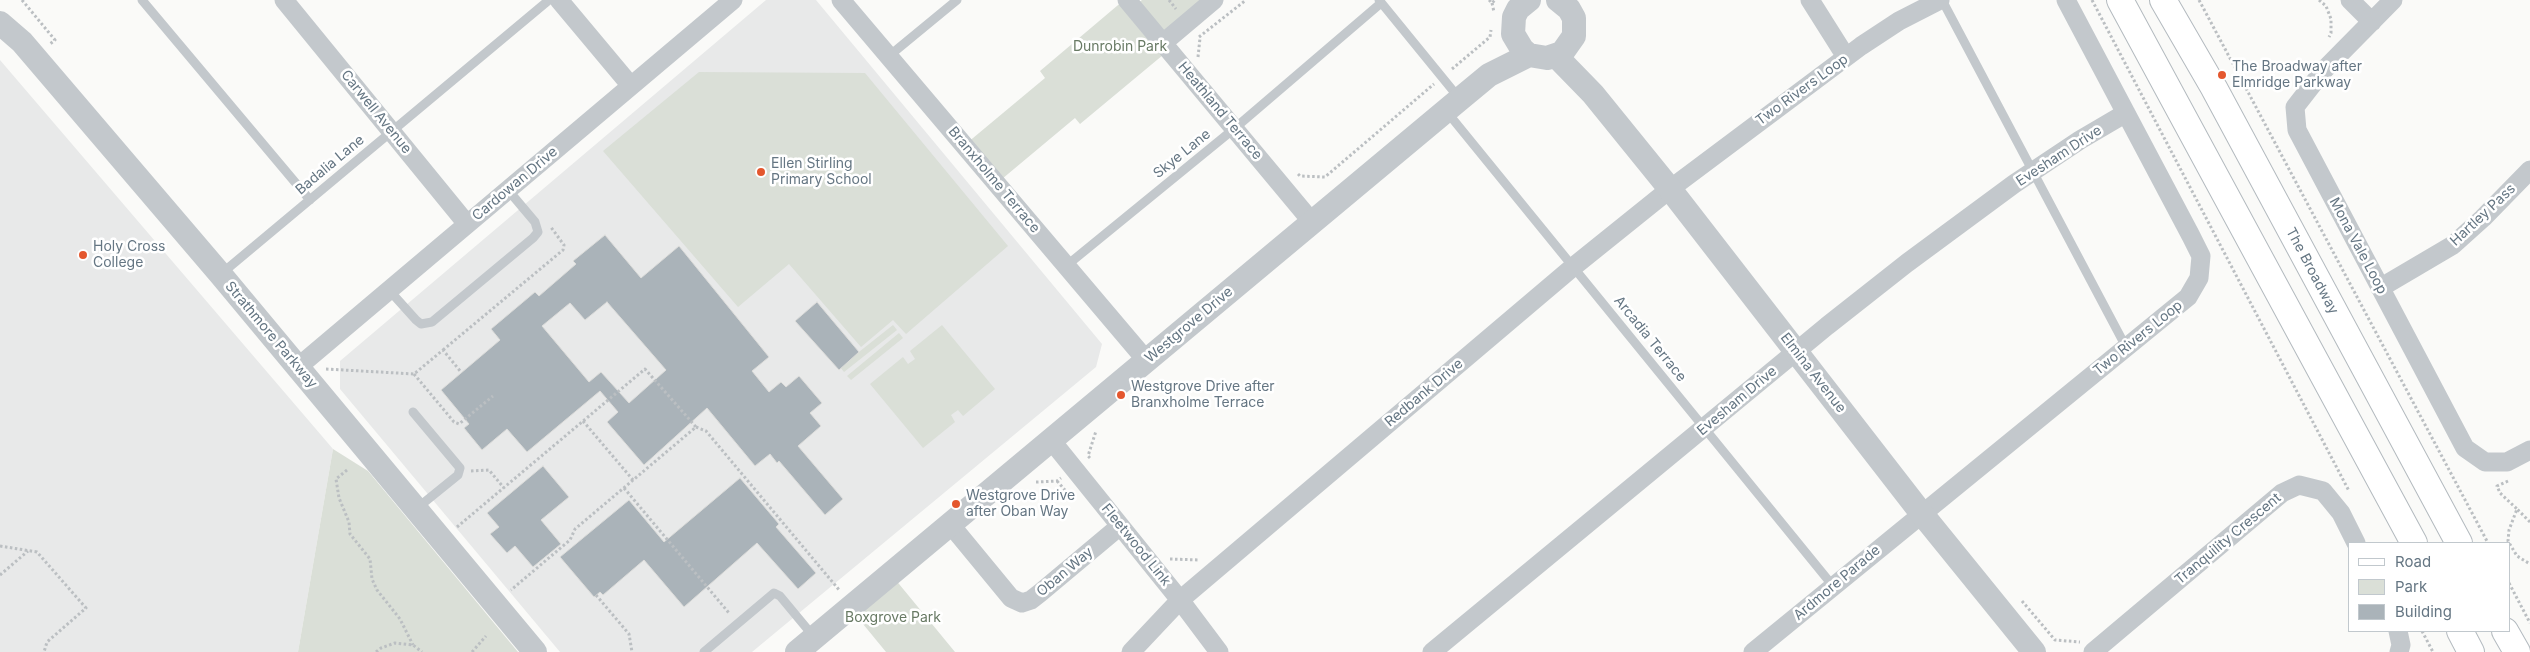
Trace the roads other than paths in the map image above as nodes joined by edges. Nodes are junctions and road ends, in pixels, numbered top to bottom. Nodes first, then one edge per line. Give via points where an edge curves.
1 (142, 0) edge
2 (284, 0) edge
3 (549, 0) edge
4 (559, 0) edge
5 (733, 0) edge
6 (841, 0) edge
7 (957, 0) edge
8 (1214, 0) edge
9 (1558, 0) edge
10 (1810, 0) edge
11 (1941, 0) edge
12 (2066, 0) edge
13 (2120, 0) edge
14 (2163, 0) edge
15 (2350, 0) edge
16 (2393, 0) edge
17 (1380, 1) edge
18 (1134, 2) edge
19 (1580, 9) edge
20 (1503, 10) edge
21 (2372, 22) junction
22 (0, 23) edge
23 (1163, 43) junction
24 (1563, 50) junction
25 (1529, 55) junction
26 (889, 56) junction
27 (1846, 57) junction
28 (1489, 75) junction
29 (631, 86) junction
30 (1452, 104) junction
31 (2126, 113) junction
32 (1235, 128) junction
33 (392, 132) junction
34 (2530, 170) edge
35 (2032, 172) junction
36 (1670, 189) junction
37 (508, 190) junction
38 (310, 200) junction
39 (1312, 222) junction
40 (467, 224) junction
41 (1066, 266) junction
42 (1573, 267) junction
43 (221, 274) junction
44 (2380, 288) junction
45 (389, 290) junction
46 (2126, 347) junction
47 (1797, 352) junction
48 (1146, 360) junction
49 (298, 367) junction
50 (413, 412) dead end
51 (1705, 428) junction
52 (1051, 440) junction
53 (2530, 450) edge
54 (416, 509) junction
55 (1922, 514) junction
56 (950, 524) junction
57 (1120, 526) junction
58 (2356, 542) edge
59 (2413, 542) edge
60 (2458, 542) edge
61 (1833, 586) junction
62 (1180, 600) junction
63 (2398, 632) edge
64 (2506, 632) edge
65 (806, 645) edge
66 (2091, 645) edge
67 (535, 652) edge
68 (704, 652) edge
69 (1130, 652) edge
70 (1219, 652) edge
71 (1432, 652) edge
72 (1754, 652) edge
73 (2034, 652) edge
74 (2399, 652) edge
75 (2517, 652) edge

1 - 38 lane
2 - 33 street, Carwell Avenue
3 - 33 lane, Badalia Lane
4 - 29 street
5 - 29 street, Cardowan Drive
6 - 26 street, Branxholme Terrace
7 - 26 lane
8 - 23 street
9 - 19 street via 1569,8
10 - 27 street
11 - 27 street, Two Rivers Loop via 1899,21
11 - 35 lane
12 - 31 street, Two Rivers Loop
13 - 59 main road
14 - 60 main road, The Broadway via 2214,88
15 - 21 street
16 - 21 street, Mona Vale Loop
17 - 30 lane, Skye Lane via 1442,77
17 - 32 lane, Skye Lane
18 - 23 street, Heathland Terrace
19 - 24 street via 1574,36
20 - 25 street via 1522,49
20 - 28 street, Westgrove Drive
21 - 44 street, Mona Vale Loop via 2295,106 2297,130
22 - 43 street, Strathmore Parkway via 22,42
23 - 32 street, Heathland Terrace
24 - 25 street via 1547,58
24 - 36 street, Elmina Avenue via 1593,94
25 - 28 street, Westgrove Drive
26 - 41 street, Branxholme Terrace
27 - 36 street, Two Rivers Loop
28 - 30 street, Westgrove Drive
29 - 37 street, Cardowan Drive
30 - 39 street, Westgrove Drive
30 - 42 lane, Arcadia Terrace
31 - 35 street, Evesham Drive
31 - 46 street, Two Rivers Loop via 2201,256 2199,278 2188,297
32 - 39 street, Heathland Terrace
32 - 41 lane, Skye Lane
33 - 38 lane, Badalia Lane
33 - 40 street, Carwell Avenue
34 - 44 street, Hartley Pass via 2453,245
35 - 46 lane
35 - 47 street, Evesham Drive via 1908,263
36 - 42 street, Redbank Drive
36 - 47 street, Elmina Avenue
37 - 40 street, Cardowan Drive
37 - 45 lane via 535,222 538,232 533,238 432,322 421,324
38 - 43 lane, Badalia Lane
39 - 48 street, Westgrove Drive
40 - 45 street, Cardowan Drive
41 - 48 street, Branxholme Terrace
42 - 51 lane, Arcadia Terrace
42 - 62 street, Redbank Drive
43 - 49 street, Strathmore Parkway
44 - 53 street, Mona Vale Loop via 2465,448 2487,462 2507,462
45 - 49 street, Cardowan Drive
46 - 55 street, Two Rivers Loop
47 - 51 street, Evesham Drive
47 - 55 street, Elmina Avenue
48 - 52 street, Westgrove Drive
49 - 54 street, Strathmore Parkway
50 - 54 lane via 460,468
51 - 61 lane, Arcadia Terrace
51 - 71 street, Evesham Drive
52 - 56 street, Westgrove Drive
52 - 57 street, Fleetwood Link
54 - 67 street, Strathmore Parkway
55 - 61 street, Ardmore Parade
55 - 73 street, Elmina Avenue
56 - 57 street, Oban Way via 1011,598 1022,603 1040,593
56 - 65 street, Westgrove Drive
57 - 62 street, Fleetwood Link
58 - 66 street, Tranquility Crescent via 2341,513 2324,491 2299,485 2282,493
61 - 72 street, Ardmore Parade
62 - 69 street, Redbank Drive
62 - 70 street, Fleetwood Link
63 - 74 street
64 - 75 main road
65 - 68 lane via 780,596 774,593

